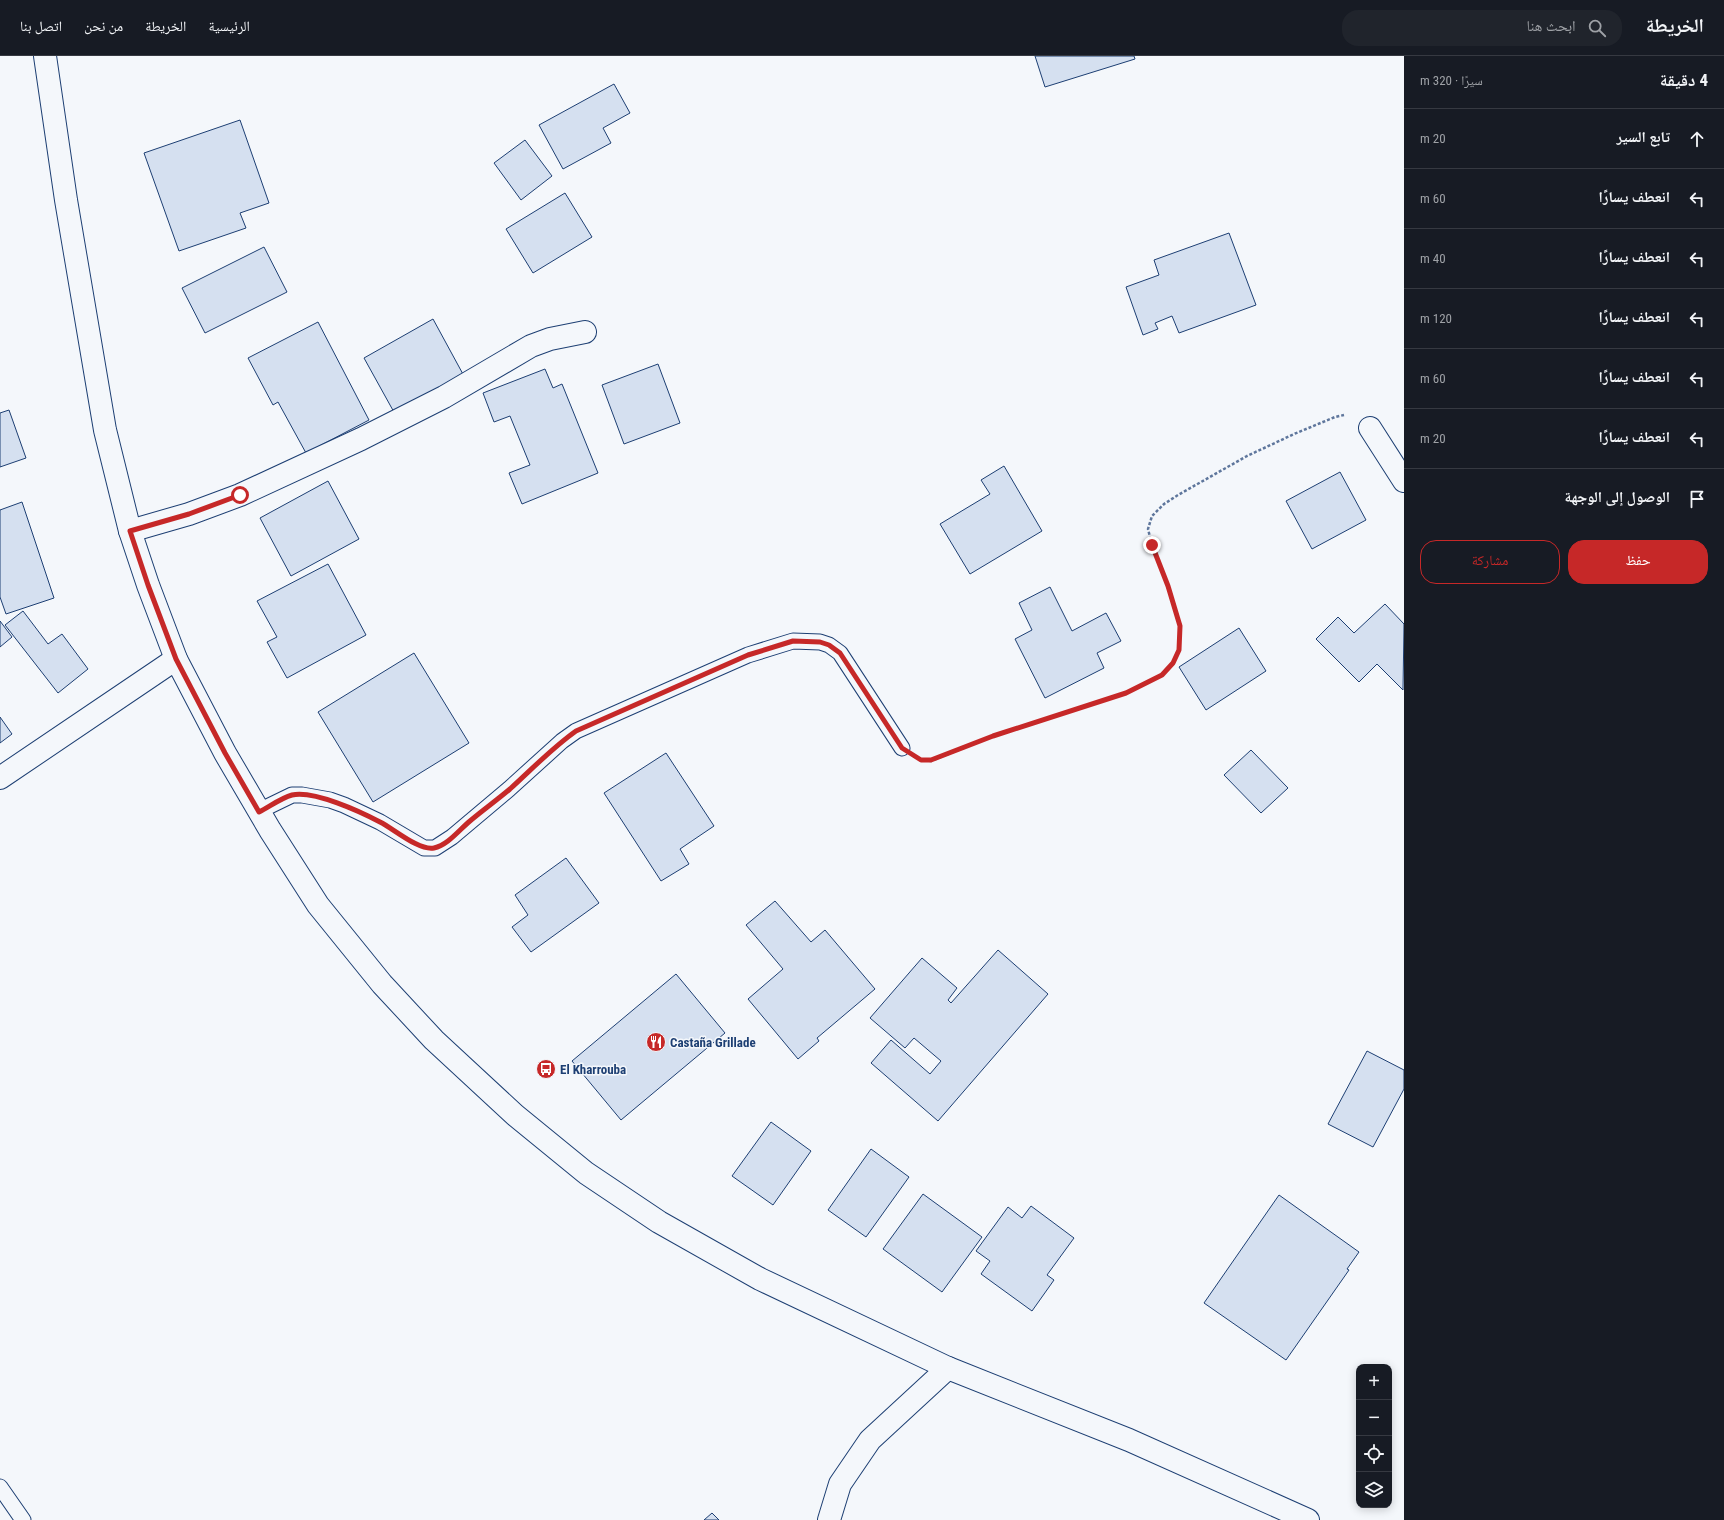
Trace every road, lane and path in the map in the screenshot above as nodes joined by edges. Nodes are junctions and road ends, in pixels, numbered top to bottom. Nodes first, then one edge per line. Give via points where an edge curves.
1 (45, 56) edge
2 (585, 332) dead end
3 (1370, 428) joint
4 (1404, 481) edge
5 (130, 531) junction
6 (176, 659) junction
7 (902, 748) joint
8 (0, 778) edge
9 (259, 812) junction
10 (948, 1368) junction
11 (0, 1487) edge
12 (24, 1520) edge
13 (829, 1520) edge
14 (1308, 1520) edge

1 - 5 main road via 66,200 104,422
2 - 5 main road via 550,339 532,346 444,397 240,495 189,514
3 - 4 main road
3 - 7 path via 1347,415 1335,417 1247,456 1178,494 1152,516 1148,529 1152,545 1180,626 1179,650 1173,663 1162,675 1126,693 993,736 931,760 921,760
5 - 6 main road
6 - 8 main road
6 - 9 main road
7 - 9 lane via 840,653 820,642 793,641 748,655 576,731 452,838 435,848 424,848 380,822 330,800 292,795
9 - 10 main road via 318,905 393,995 440,1046 515,1115 586,1173 659,1222 760,1279
10 - 13 main road via 870,1440 840,1484
10 - 14 main road via 1129,1440
11 - 12 lane

